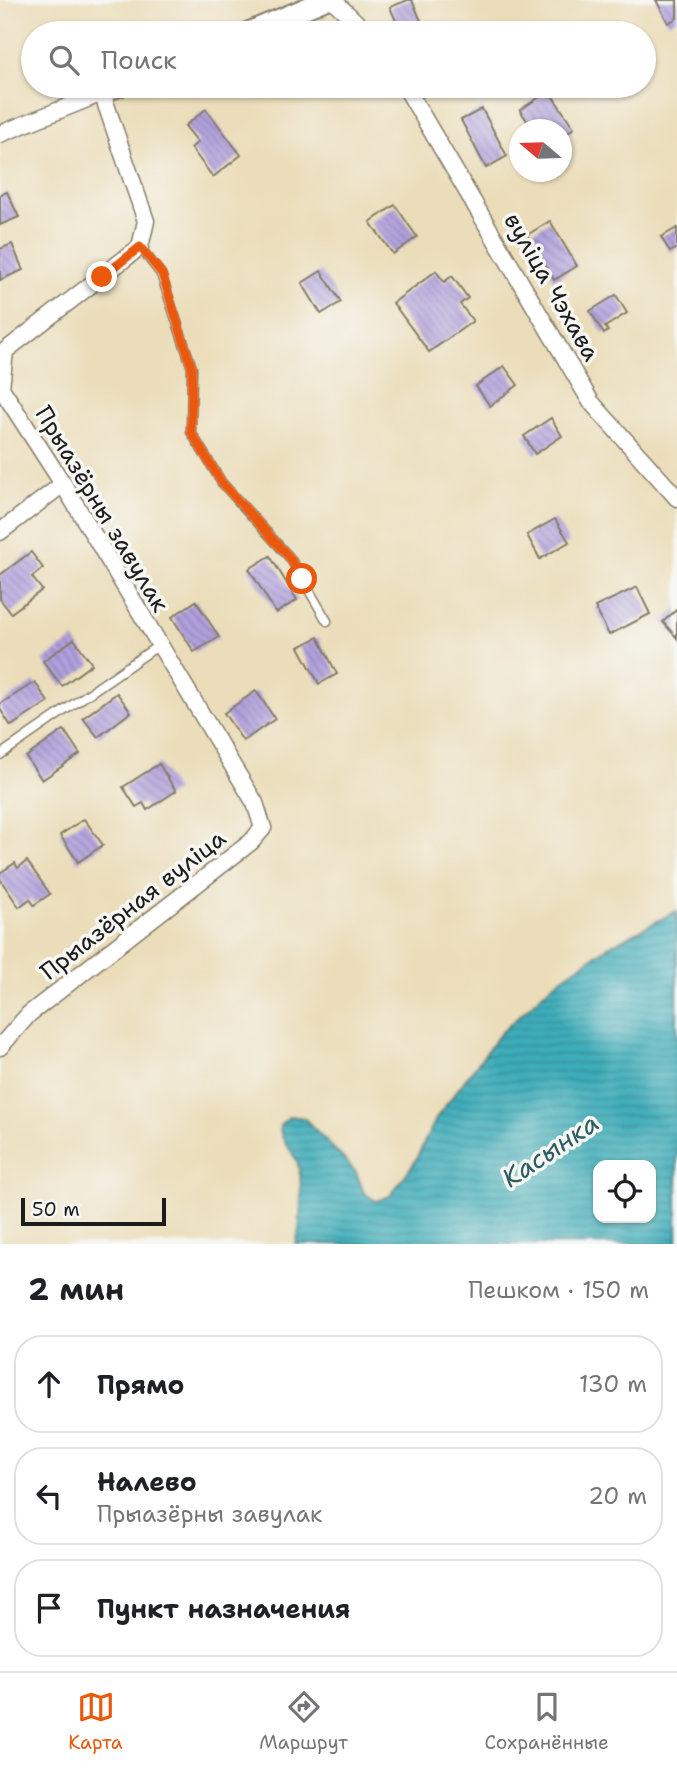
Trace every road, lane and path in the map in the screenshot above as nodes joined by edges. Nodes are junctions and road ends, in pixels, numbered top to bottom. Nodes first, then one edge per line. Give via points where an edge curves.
1 (325, 0) edge
2 (333, 0) edge
3 (275, 21) edge
4 (355, 21) edge
5 (91, 98) edge
6 (113, 98) edge
7 (412, 98) edge
8 (0, 134) edge
9 (140, 247) junction
10 (3, 352) edge
11 (63, 484) junction
12 (677, 498) edge
13 (0, 532) edge
14 (327, 621) dead end
15 (159, 645) junction
16 (0, 755) edge
17 (263, 828) joint
18 (0, 1047) edge

1 - 3 street
2 - 4 street
5 - 8 street
6 - 9 street via 146,221
7 - 12 street, вуліца Чэхава via 591,402
9 - 10 street, Прыазёрны завулак
9 - 14 lane via 162,274 192,368 191,432 222,483 290,558
10 - 11 street, Прыазёрны завулак via 1,388
11 - 13 street
11 - 15 street, Прыазёрны завулак
15 - 16 lane
15 - 17 street, Прыазёрны завулак via 256,803
17 - 18 street, Прыазёрная вуліца via 29,1014

